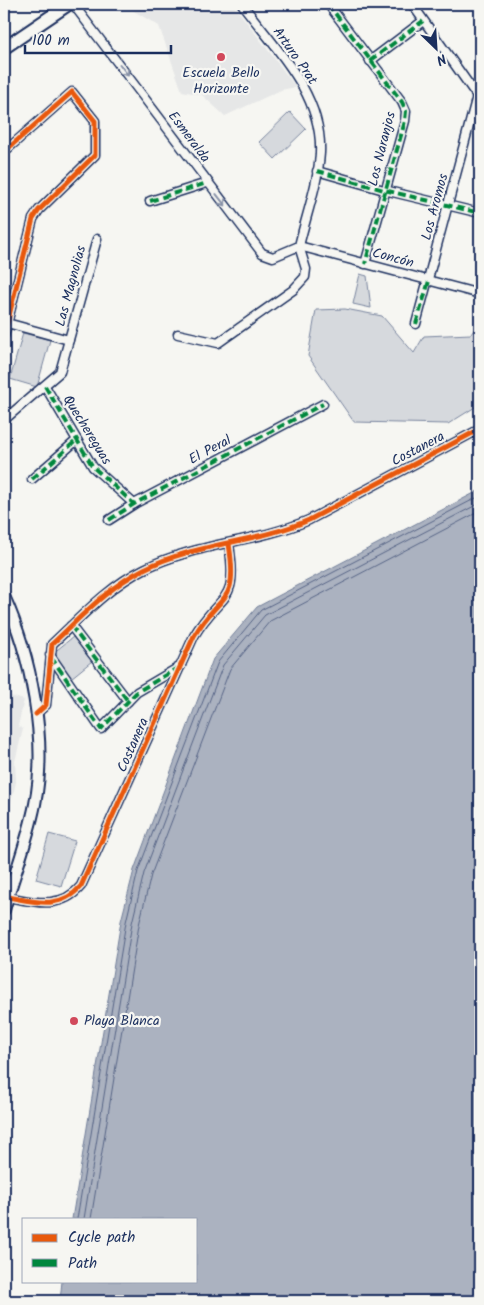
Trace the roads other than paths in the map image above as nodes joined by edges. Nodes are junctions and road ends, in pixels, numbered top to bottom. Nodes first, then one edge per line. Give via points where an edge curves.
1 (68, 4) edge
2 (73, 4) edge
3 (242, 4) edge
4 (328, 4) edge
5 (412, 4) edge
6 (423, 21) junction
7 (4, 48) edge
8 (370, 61) junction
9 (478, 98) edge
10 (4, 152) edge
11 (317, 171) junction
12 (208, 183) junction
13 (384, 190) junction
14 (150, 201) dead end
15 (449, 206) junction
16 (480, 213) edge
17 (97, 240) dead end
18 (299, 246) junction
19 (365, 264) junction
20 (428, 281) junction
21 (480, 294) edge
22 (7, 312) edge
23 (7, 323) junction
24 (416, 324) dead end
25 (178, 334) dead end
26 (4, 336) edge
27 (69, 340) junction
28 (45, 386) junction
29 (323, 404) dead end
30 (4, 420) edge
31 (480, 429) edge
32 (77, 440) junction
33 (32, 479) dead end
34 (134, 504) junction
35 (109, 520) dead end
36 (229, 544) junction
37 (4, 597) edge
38 (71, 626) junction
39 (50, 655) junction
40 (181, 666) junction
41 (128, 701) junction
42 (36, 714) junction
43 (8, 897) junction
44 (4, 910) edge

1 - 7 main road
2 -> 12 street, Esmeralda
3 - 11 street, Arturo Prat via 298,79 309,99 320,137
4 - 8 street, Los Naranjos
5 - 6 street, Los Aromos
6 - 8 street
6 - 9 street, Los Aromos
8 - 13 street, Los Naranjos via 406,111
9 - 15 street, Los Aromos
10 - 22 street via 72,92 95,121 95,155 35,215
11 - 13 street
11 - 18 street, Arturo Prat
12 - 14 street
12 -> 18 street, Esmeralda via 262,253 273,257
13 - 15 street
13 - 19 street, Los Naranjos
15 - 16 street
15 - 20 street, Los Aromos
17 - 27 street, Las Magnolias
18 - 19 street, Concón
18 - 25 street via 306,269 305,277 287,294 218,343
19 - 20 street, Concón
20 - 21 street, Concón
20 - 24 street, Los Aromos
22 - 23 street
23 - 26 street
23 - 27 street, Las Magnolias
27 - 28 street, Las Magnolias via 60,372
28 - 30 street
28 - 32 street, Quechereguas
29 - 34 street, El Peral
31 - 36 street, Costanera via 309,520
32 - 33 street
32 - 34 street, Quechereguas via 100,474
34 - 35 street, El Peral
36 - 38 street, Costanera via 174,557 146,568 105,594
36 - 40 street, Costanera via 233,571 230,590 199,628
37 - 42 street via 27,668
38 - 39 street, Costanera via 52,644
38 - 41 street
39 - 41 street via 101,729
39 - 42 street, Costanera via 46,705
40 - 41 street via 137,692
40 - 43 street, Costanera via 81,886 57,902 31,902
42 - 43 street via 40,752 38,786
43 - 44 street

